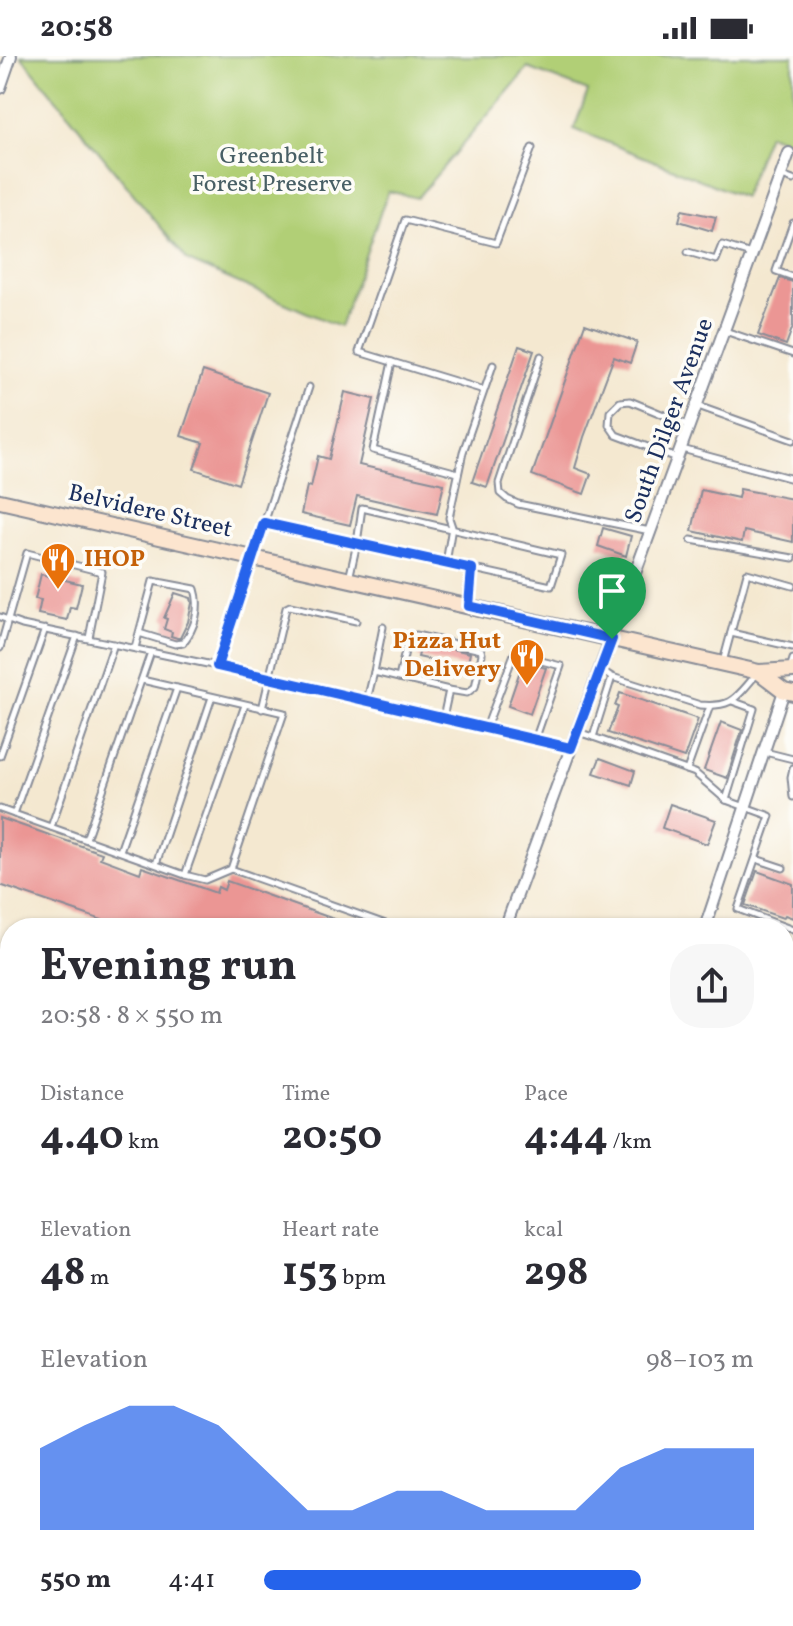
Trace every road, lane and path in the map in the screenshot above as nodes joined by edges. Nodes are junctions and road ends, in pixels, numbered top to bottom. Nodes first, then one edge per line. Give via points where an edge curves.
1 (11, 56) edge
2 (0, 88) edge
3 (532, 148) dead end
4 (789, 153) dead end
5 (781, 176) junction
6 (793, 180) edge
7 (793, 223) edge
8 (790, 240) edge
9 (688, 252) dead end
10 (752, 255) junction
11 (793, 277) edge
12 (724, 330) junction
13 (793, 354) edge
14 (541, 356) dead end
15 (392, 362) junction
16 (493, 365) dead end
17 (309, 387) dead end
18 (484, 390) junction
19 (697, 406) junction
20 (690, 425) junction
21 (793, 440) edge
22 (680, 454) junction
23 (458, 473) junction
24 (793, 479) edge
25 (3, 506) edge
26 (264, 523) junction
27 (452, 527) junction
28 (651, 531) junction
29 (691, 540) dead end
30 (357, 543) junction
31 (252, 558) junction
32 (793, 558) edge
33 (446, 563) junction
34 (472, 569) junction
35 (349, 580) junction
36 (793, 586) edge
37 (469, 606) junction
38 (0, 617) edge
39 (10, 620) junction
40 (356, 621) dead end
41 (383, 627) dead end
42 (45, 629) junction
43 (139, 633) junction
44 (731, 633) junction
45 (77, 636) junction
46 (89, 638) junction
47 (612, 639) junction
48 (114, 644) junction
49 (793, 647) edge
50 (0, 648) edge
51 (135, 648) junction
52 (151, 652) junction
53 (722, 663) junction
54 (217, 666) junction
55 (792, 666) edge
56 (600, 669) junction
57 (374, 672) junction
58 (759, 672) junction
59 (270, 677) junction
60 (612, 677) junction
61 (399, 678) junction
62 (142, 680) junction
63 (177, 688) junction
64 (449, 690) junction
65 (789, 692) edge
66 (212, 697) junction
67 (367, 700) junction
68 (732, 701) junction
69 (245, 705) junction
70 (710, 706) junction
71 (262, 709) junction
72 (443, 718) junction
73 (486, 728) junction
74 (577, 732) junction
75 (593, 737) junction
76 (535, 740) junction
77 (571, 748) junction
78 (764, 752) junction
79 (0, 756) edge
80 (793, 759) edge
81 (793, 768) edge
82 (687, 770) junction
83 (793, 797) edge
84 (726, 800) junction
85 (746, 807) junction
86 (0, 809) edge
87 (14, 814) junction
88 (51, 827) junction
89 (86, 839) junction
90 (120, 851) junction
91 (756, 859) junction
92 (156, 864) junction
93 (783, 868) dead end
94 (231, 869) junction
95 (185, 875) junction
96 (369, 918) edge
97 (509, 918) edge
98 (708, 918) edge
99 (762, 918) edge

1 - 2 street
3 - 15 lane via 496,243 405,220 359,352
4 - 5 street, South Dilger Avenue
5 - 6 lane
5 - 10 street, South Dilger Avenue
7 - 8 lane
8 - 11 lane via 776,271
9 - 10 lane via 716,260 722,245
10 - 12 street, South Dilger Avenue
12 - 13 lane
12 - 19 street, South Dilger Avenue
14 - 28 lane via 500,493 528,506
15 - 18 lane
15 - 23 lane via 373,450
16 - 18 lane
17 - 26 lane
18 - 23 lane
19 - 20 street, South Dilger Avenue
19 - 21 lane
20 - 22 street, South Dilger Avenue
20 - 22 lane via 630,401 610,412 609,425 616,435
22 - 24 lane
22 - 28 street, South Dilger Avenue
23 - 27 lane
25 - 31 main road, Belvidere Street
26 - 30 lane
26 - 31 lane
27 - 30 lane via 362,508
27 - 33 lane
27 - 34 lane via 561,555 551,586
28 - 47 street, South Dilger Avenue
29 - 32 lane
30 - 33 lane
30 - 35 lane
31 - 35 main road, Belvidere Street
31 - 54 lane
33 - 34 lane
34 - 37 lane
35 - 37 main road, Belvidere Street
36 - 44 lane via 747,573
37 - 47 main road, Belvidere Street
38 - 39 lane
39 - 42 lane
39 - 46 lane via 27,553 102,572
39 - 50 lane
40 - 59 lane via 286,608
41 - 57 lane
42 - 45 lane
42 - 79 lane
43 - 43 lane via 153,581 195,589 198,609 183,643
43 - 51 lane
44 - 49 lane
44 - 53 lane
45 - 46 lane
45 - 87 lane
46 - 48 lane
47 - 53 main road, Belvidere Street
47 - 56 street, South Dilger Avenue
48 - 51 lane
48 - 88 lane
51 - 52 lane
52 - 54 lane
52 - 62 lane
53 - 58 main road, Belvidere Street
54 - 59 lane
55 - 58 main road, Belvidere Street
56 - 60 lane
56 - 74 street, South Dilger Avenue
57 - 61 lane
57 - 67 lane
58 - 65 main road, Belvidere Street
58 - 68 lane
59 - 67 lane
59 - 71 lane
60 - 70 lane
60 - 75 lane
61 - 64 lane
61 - 64 lane via 407,642 416,635 481,650 475,687 467,693
62 - 63 lane
62 - 89 lane
63 - 66 lane
63 - 90 lane
64 - 72 lane
65 - 78 street
66 - 69 lane
66 - 92 lane
67 - 72 lane
68 - 70 lane
68 - 84 lane via 754,709
69 - 71 lane
69 - 95 lane
70 - 82 lane
71 - 94 lane via 284,713
72 - 73 lane
73 - 76 lane
73 - 76 lane via 514,654 561,666
74 - 75 lane
74 - 77 street, South Dilger Avenue
75 - 82 lane
76 - 77 lane
77 - 97 street, South Dilger Avenue
78 - 80 lane
78 - 85 street
81 - 83 lane
82 - 84 lane
84 - 85 lane
85 - 91 lane via 770,816
85 - 98 street
86 - 87 lane
87 - 88 lane
88 - 89 lane
89 - 90 lane
90 - 92 lane
91 - 93 lane
91 - 99 lane via 738,909
92 - 95 lane
94 - 95 lane via 205,880
94 - 96 lane

